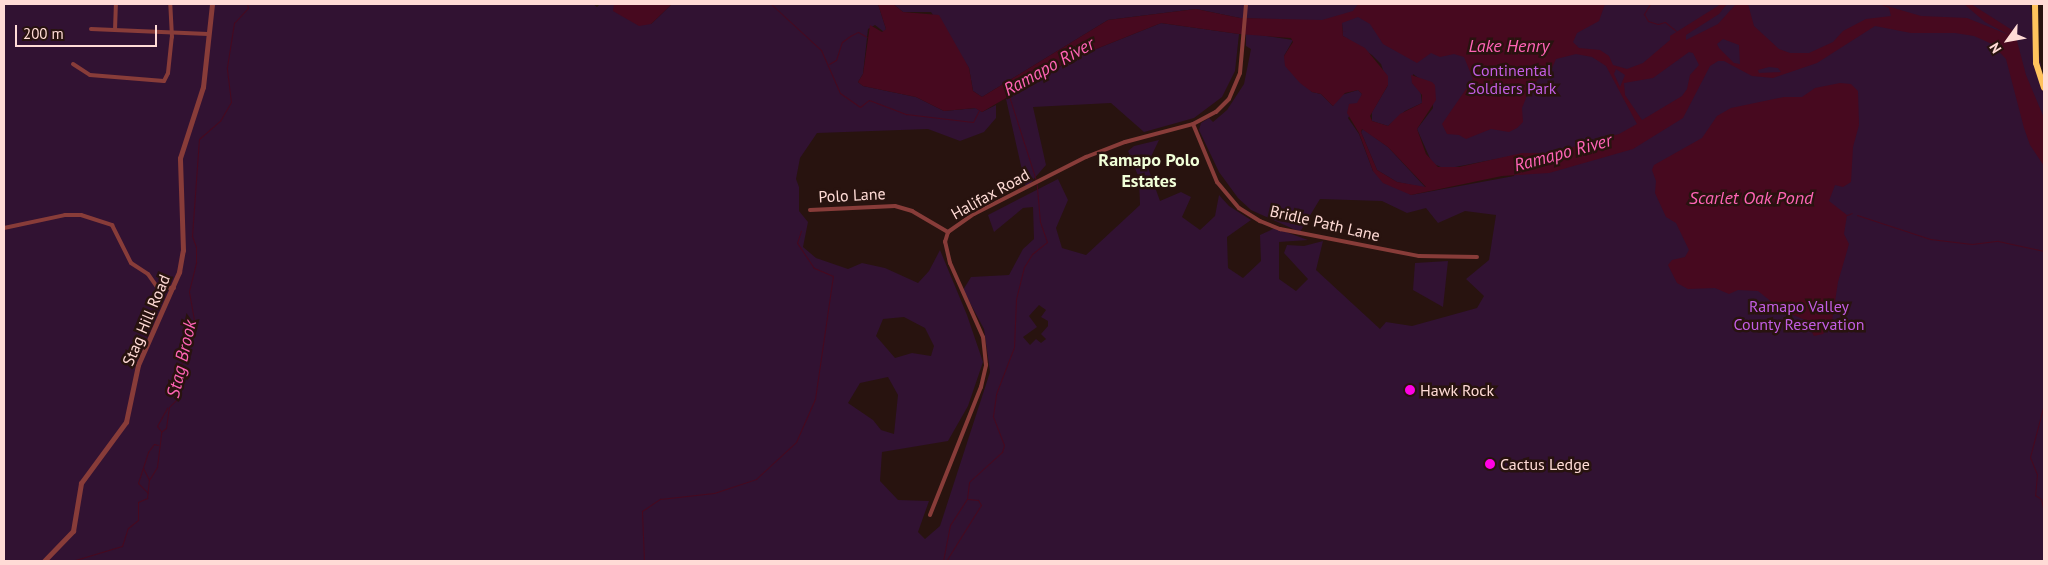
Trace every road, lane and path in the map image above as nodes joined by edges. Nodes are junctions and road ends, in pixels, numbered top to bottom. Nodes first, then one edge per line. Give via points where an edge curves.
1 (116, 4) edge
2 (170, 4) edge
3 (212, 4) edge
4 (1246, 4) edge
5 (2035, 4) edge
6 (91, 29) dead end
7 (115, 30) junction
8 (172, 31) junction
9 (208, 34) junction
10 (73, 64) dead end
11 (2044, 88) edge
12 (1193, 124) junction
13 (810, 210) dead end
14 (4, 228) edge
15 (948, 232) junction
16 (1477, 257) dead end
17 (174, 288) junction
18 (930, 515) dead end
19 (44, 561) edge

1 - 7 street
2 - 8 street
3 - 9 street, Stag Hill Road
4 - 12 street, Halifax Road via 1240,73 1234,91 1216,112
5 - 11 main road via 2036,63
6 - 7 street
7 - 8 street
8 - 9 street
8 - 10 street via 168,73 162,82 90,75
9 - 17 street, Stag Hill Road via 203,87 180,158 183,250
12 - 15 street, Halifax Road via 1105,149 954,226
12 - 16 street, Bridle Path Lane via 1217,182 1235,204 1260,221 1294,232 1418,256
13 - 15 street, Polo Lane via 895,206 912,211
14 - 17 street via 65,215 81,215 112,226 131,263 148,274 157,286
15 - 18 street, Halifax Road via 945,242 950,264 983,337 986,365 981,387
17 - 19 street, Stag Hill Road via 138,365 126,422 81,483 73,530

